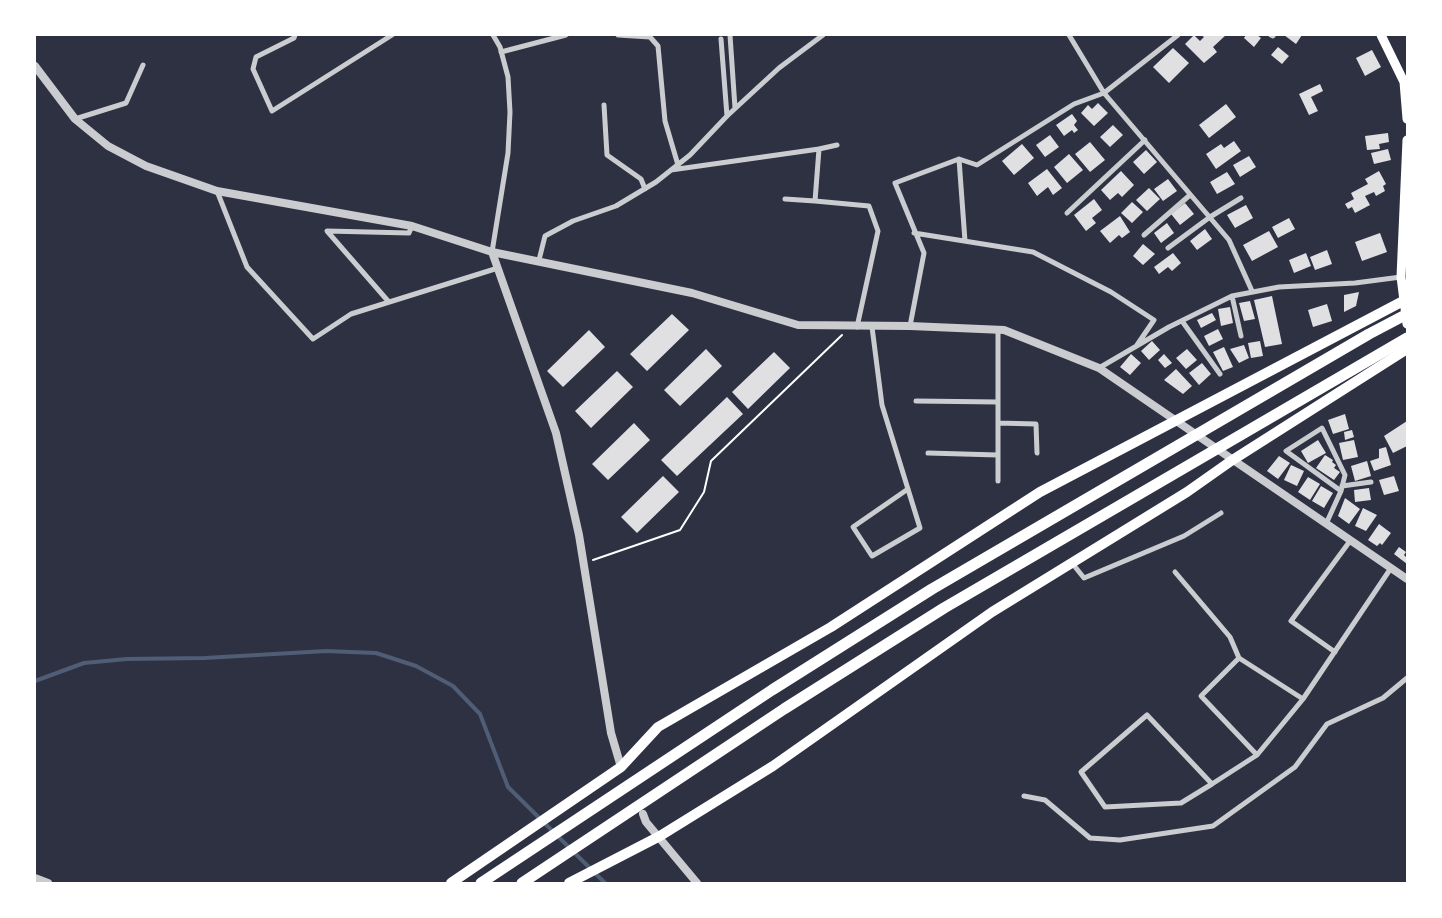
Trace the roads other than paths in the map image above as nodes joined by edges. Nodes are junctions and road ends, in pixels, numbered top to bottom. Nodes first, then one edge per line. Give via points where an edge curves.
1 (295, 35) edge
2 (390, 35) edge
3 (493, 35) edge
4 (566, 35) edge
5 (618, 35) edge
6 (730, 35) edge
7 (822, 35) edge
8 (1069, 35) edge
9 (1178, 35) edge
10 (1381, 35) edge
11 (721, 39) dead end
12 (501, 52) junction
13 (143, 65) dead end
14 (35, 66) edge
15 (1104, 94) junction
16 (604, 105) dead end
17 (735, 108) junction
18 (727, 116) junction
19 (75, 119) junction
20 (1407, 119) edge
21 (1145, 140) junction
22 (1407, 140) edge
23 (837, 145) dead end
24 (819, 149) junction
25 (959, 159) junction
26 (678, 165) junction
27 (671, 170) junction
28 (645, 189) junction
29 (218, 191) junction
30 (1190, 195) junction
31 (1241, 198) dead end
32 (786, 199) dead end
33 (815, 201) junction
34 (1066, 213) dead end
35 (1210, 217) junction
36 (412, 226) junction
37 (914, 233) junction
38 (1144, 235) dead end
39 (965, 241) junction
40 (1168, 248) dead end
41 (492, 252) junction
42 (539, 260) junction
43 (498, 268) junction
44 (1401, 277) junction
45 (1252, 292) junction
46 (1232, 296) junction
47 (1406, 300) edge
48 (388, 301) junction
49 (1407, 314) edge
50 (1182, 321) junction
51 (1407, 324) edge
52 (910, 326) junction
53 (854, 327) junction
54 (872, 327) junction
55 (998, 330) junction
56 (1241, 336) dead end
57 (1407, 338) edge
58 (1135, 347) junction
59 (1407, 349) edge
60 (1099, 368) junction
61 (1220, 374) dead end
62 (916, 401) dead end
63 (998, 402) junction
64 (1175, 421) junction
65 (998, 423) junction
66 (928, 453) dead end
67 (1037, 453) dead end
68 (998, 455) junction
69 (1232, 461) junction
70 (998, 482) dead end
71 (1371, 482) dead end
72 (1341, 488) junction
73 (908, 489) junction
74 (1221, 513) dead end
75 (1326, 524) junction
76 (1350, 540) junction
77 (1071, 563) junction
78 (1391, 568) junction
79 (1175, 572) dead end
80 (1407, 579) edge
81 (1335, 652) junction
82 (1239, 658) junction
83 (1407, 678) edge
84 (1303, 699) junction
85 (1257, 755) junction
86 (620, 767) junction
87 (1212, 784) junction
88 (1024, 796) dead end
89 (643, 814) dead end
90 (660, 836) junction
91 (35, 878) edge
92 (570, 882) edge
93 (48, 883) edge
94 (451, 883) edge
95 (481, 883) edge
96 (522, 883) edge
97 (697, 883) edge

1 - 2 street via 256,57 253,69 272,111
3 - 12 street
4 - 12 street
5 - 26 street via 650,37 658,46 666,121
6 - 17 street
7 - 17 street
8 - 15 street
9 - 15 street
10 - 20 main road via 1404,82
11 - 18 street
12 - 41 street via 508,77 510,112 508,153
13 - 19 street via 126,103
14 - 19 street
15 - 21 street
15 - 25 street via 1074,104 977,165
16 - 28 street via 608,155 641,179
17 - 18 street
18 - 26 street
19 - 29 street via 108,146 146,166
21 - 30 street
21 - 34 street
22 - 44 main road
23 - 24 street
24 - 27 street
24 - 33 street
25 - 37 street via 895,183
25 - 39 street
26 - 27 street
27 - 28 street
28 - 42 street via 616,206 573,221 545,236
29 - 36 street
29 - 48 street via 247,266 313,339 351,314
30 - 35 street
30 - 38 street
31 - 35 street
32 - 33 street
33 - 53 street via 869,206 878,231
35 - 40 street
35 - 45 street via 1230,240
36 - 41 street
36 - 48 street via 409,233 327,231
37 - 39 street
37 - 52 street via 924,253
39 - 58 street via 1033,252 1111,292 1154,320
41 - 42 street
41 - 43 street
42 - 53 street via 692,293 798,325
43 - 48 street
43 - 86 street via 556,433 584,563 611,732
44 - 45 street
44 - 47 main road
45 - 46 street
46 - 50 street
46 - 56 street
47 - 51 main road
47 - 64 highway
49 - 95 highway via 932,589 772,690
50 - 58 street
50 - 61 street
52 - 54 street
52 - 55 street
53 - 54 street
54 - 73 street via 882,405
55 - 60 street
55 - 63 street
57 - 96 highway via 944,608 776,714
58 - 60 street
59 - 69 highway
60 - 64 street
62 - 63 street
63 - 65 street
64 - 69 street
64 - 86 highway via 1040,492 831,627 658,727
65 - 67 street via 1036,424
65 - 68 street
66 - 68 street
68 - 70 street
69 - 75 street
69 - 77 highway
71 - 72 street
72 - 72 street via 1345,475 1322,428 1286,451
72 - 75 street
73 - 73 street via 920,528 872,556 853,527
74 - 77 street via 1184,536 1084,578
75 - 76 street
76 - 78 street
76 - 81 street via 1291,621
77 - 90 highway via 992,612 773,766
78 - 80 street
78 - 81 street
79 - 82 street via 1230,636
81 - 84 street
82 - 84 street
82 - 85 street via 1201,696
83 - 88 street via 1383,698 1327,724 1296,767 1213,826 1120,840 1090,838 1045,800
84 - 85 street
85 - 87 street
86 - 94 highway
87 - 87 street via 1181,803 1105,806 1081,772 1147,714
89 - 90 street via 646,822
90 - 92 highway
90 - 97 street
91 - 93 street

